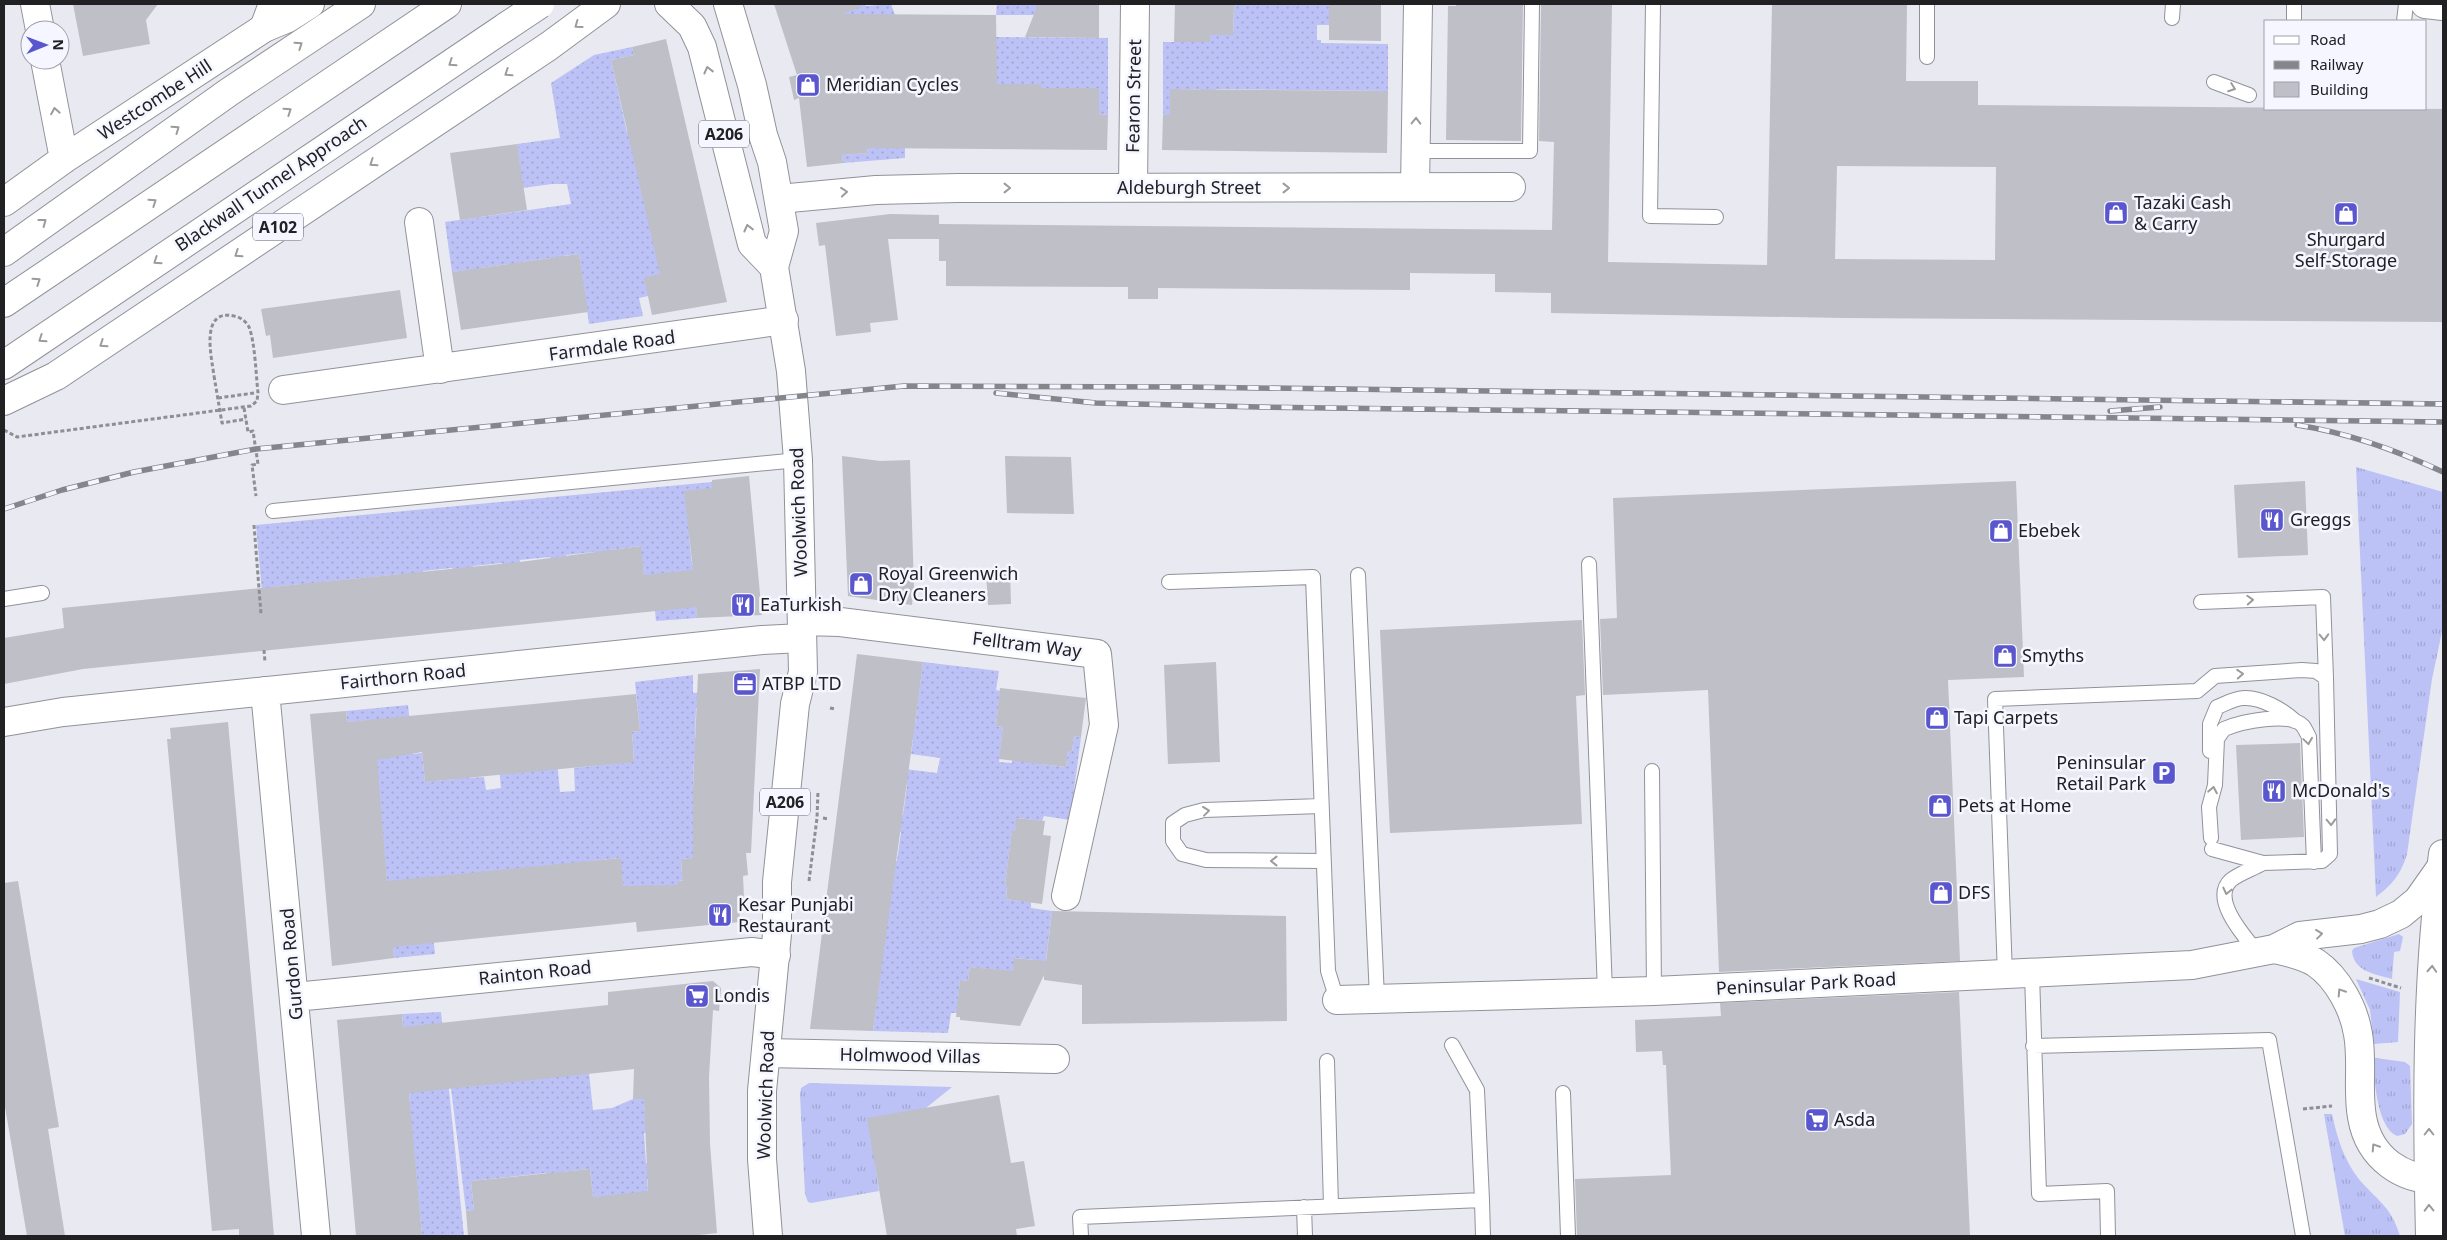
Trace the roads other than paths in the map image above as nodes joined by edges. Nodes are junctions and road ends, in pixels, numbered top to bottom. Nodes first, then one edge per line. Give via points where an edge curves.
1 (35, 4) edge
2 (310, 4) edge
3 (362, 4) edge
4 (447, 4) edge
5 (540, 4) edge
6 (606, 4) edge
7 (669, 4) edge
8 (728, 4) edge
9 (1135, 4) edge
10 (1418, 4) edge
11 (1532, 4) edge
12 (1653, 4) edge
13 (1927, 4) edge
14 (2294, 4) edge
15 (2406, 4) edge
16 (2425, 4) edge
17 (2443, 6) edge
18 (269, 16) edge
19 (38, 20) edge
20 (2294, 20) edge
21 (2404, 20) edge
22 (1927, 57) dead end
23 (48, 70) edge
24 (2214, 82) dead end
25 (2249, 95) dead end
26 (1416, 151) junction
27 (64, 159) junction
28 (1415, 187) junction
29 (1512, 187) dead end
30 (1133, 188) junction
31 (779, 199) junction
32 (4, 202) edge
33 (1716, 217) dead end
34 (419, 222) dead end
35 (4, 252) edge
36 (774, 267) junction
37 (4, 304) edge
38 (784, 320) junction
39 (4, 365) edge
40 (440, 369) junction
41 (283, 390) road end
42 (4, 401) edge
43 (798, 460) junction
44 (274, 511) dead end
45 (1589, 564) dead end
46 (1358, 575) dead end
47 (1169, 582) dead end
48 (42, 593) dead end
49 (4, 599) edge
50 (2201, 602) dead end
51 (802, 630) junction
52 (2326, 678) junction
53 (266, 679) junction
54 (2294, 721) junction
55 (4, 722) edge
56 (2215, 763) junction
57 (1652, 771) dead end
58 (1321, 806) junction
59 (1323, 860) junction
60 (2442, 860) edge
61 (2314, 862) junction
62 (2263, 863) junction
63 (1066, 896) dead end
64 (2265, 950) junction
65 (776, 955) junction
66 (2032, 974) junction
67 (2005, 975) junction
68 (1654, 991) junction
69 (1605, 992) junction
70 (295, 997) junction
71 (1378, 998) junction
72 (1337, 1000) joint
73 (1452, 1045) dead end
74 (2034, 1046) junction
75 (766, 1053) junction
76 (1055, 1059) dead end
77 (1327, 1061) dead end
78 (1563, 1093) dead end
79 (2436, 1180) edge
80 (1482, 1200) junction
81 (1331, 1206) junction
82 (1304, 1207) junction
83 (316, 1236) edge
84 (768, 1236) edge
85 (1082, 1236) edge
86 (1305, 1236) edge
87 (1483, 1236) edge
88 (1568, 1236) edge
89 (2108, 1236) edge
90 (2303, 1236) edge
91 (2430, 1236) edge

1 - 19 main road
2 - 18 main road, Westcombe Hill via 288,18
35 -> 3 main road via 229,92
37 -> 4 main road
5 -> 39 main road, Blackwall Tunnel Approach / A102, bridge
6 -> 42 main road, A102 via 541,51 56,376
36 -> 7 main road, A206 via 752,244 702,47 692,26
8 - 31 main road, Woolwich Road / A206 via 752,85
9 - 30 main road, Fearon Street
26 -> 10 main road
11 - 26 lane via 1530,151
12 - 33 lane via 1650,216
13 - 22 lane
14 - 20 lane
15 - 21 lane
16 - 17 main road
18 - 27 main road, Westcombe Hill
27 -> 23 main road
24 -> 25 lane
26 - 28 main road
27 - 32 main road, Westcombe Hill
28 - 29 main road, Aldeburgh Street
30 -> 28 main road, Aldeburgh Street
31 -> 30 main road, Aldeburgh Street via 876,190
31 - 36 main road, Woolwich Road / A206 via 784,231
34 - 40 main road
36 - 38 main road, Woolwich Road / A206
38 - 40 main road, Farmdale Road
38 - 43 main road, Woolwich Road / A206
40 - 41 main road, Farmdale Road
43 - 44 lane
43 - 51 main road, Woolwich Road / A206
45 - 69 lane
46 - 71 lane
47 - 58 lane via 1313,577
48 - 49 lane
50 -> 52 lane via 2323,597
51 - 53 main road, Fairthorn Road via 762,640
51 - 63 main road, Felltram Way via 833,621 1097,654 1104,725
51 - 65 main road, Woolwich Road / A206 via 803,672 795,704 776,902
52 -> 61 lane via 2332,848 2327,858
67 -> 52 lane via 1995,699 2197,691 2215,676 2302,670 2316,671
53 - 55 main road, Fairthorn Road
53 - 70 main road, Gurdon Road
54 - 56 lane via 2261,718 2224,729 2217,739
54 - 56 lane via 2284,711 2245,697 2217,707 2210,724 2210,750
54 -> 61 lane via 2303,725 2308,736
62 -> 56 lane via 2211,844 2210,807
57 - 68 lane
58 - 59 lane
59 -> 58 lane via 1206,860 1182,854 1173,841 1173,823 1185,815 1204,810
59 - 72 lane via 1328,971
64 -> 60 main road, Peninsular Park Road via 2300,936 2361,930 2401,914 2418,900
79 -> 60 main road via 2430,1011
61 - 62 lane
62 -> 64 lane via 2231,880 2225,898 2229,913
64 - 66 main road, Peninsular Park Road via 2192,966
79 -> 64 main road, Peninsular Park Road via 2406,1175 2389,1165 2366,1134 2362,1116 2358,1033 2342,992 2317,964 2298,954
65 - 70 main road, Rainton Road via 752,952
65 - 75 main road, Woolwich Road / A206
66 - 67 main road, Peninsular Park Road
66 - 74 lane
67 - 68 main road, Peninsular Park Road
68 - 69 main road, Peninsular Park Road
69 - 71 main road, Peninsular Park Road
70 - 83 main road, Gurdon Road
71 - 72 main road, Peninsular Park Road
73 - 80 lane via 1477,1090
74 - 89 lane via 2039,1194 2107,1191
74 - 90 lane via 2269,1040
75 - 76 main road, Holmwood Villas
75 - 84 main road, Woolwich Road / A206 via 761,1135
77 - 81 lane
78 - 88 lane
91 -> 79 main road
80 - 81 lane
80 - 87 lane
81 - 82 lane
82 - 85 lane via 1080,1216
82 - 86 lane

